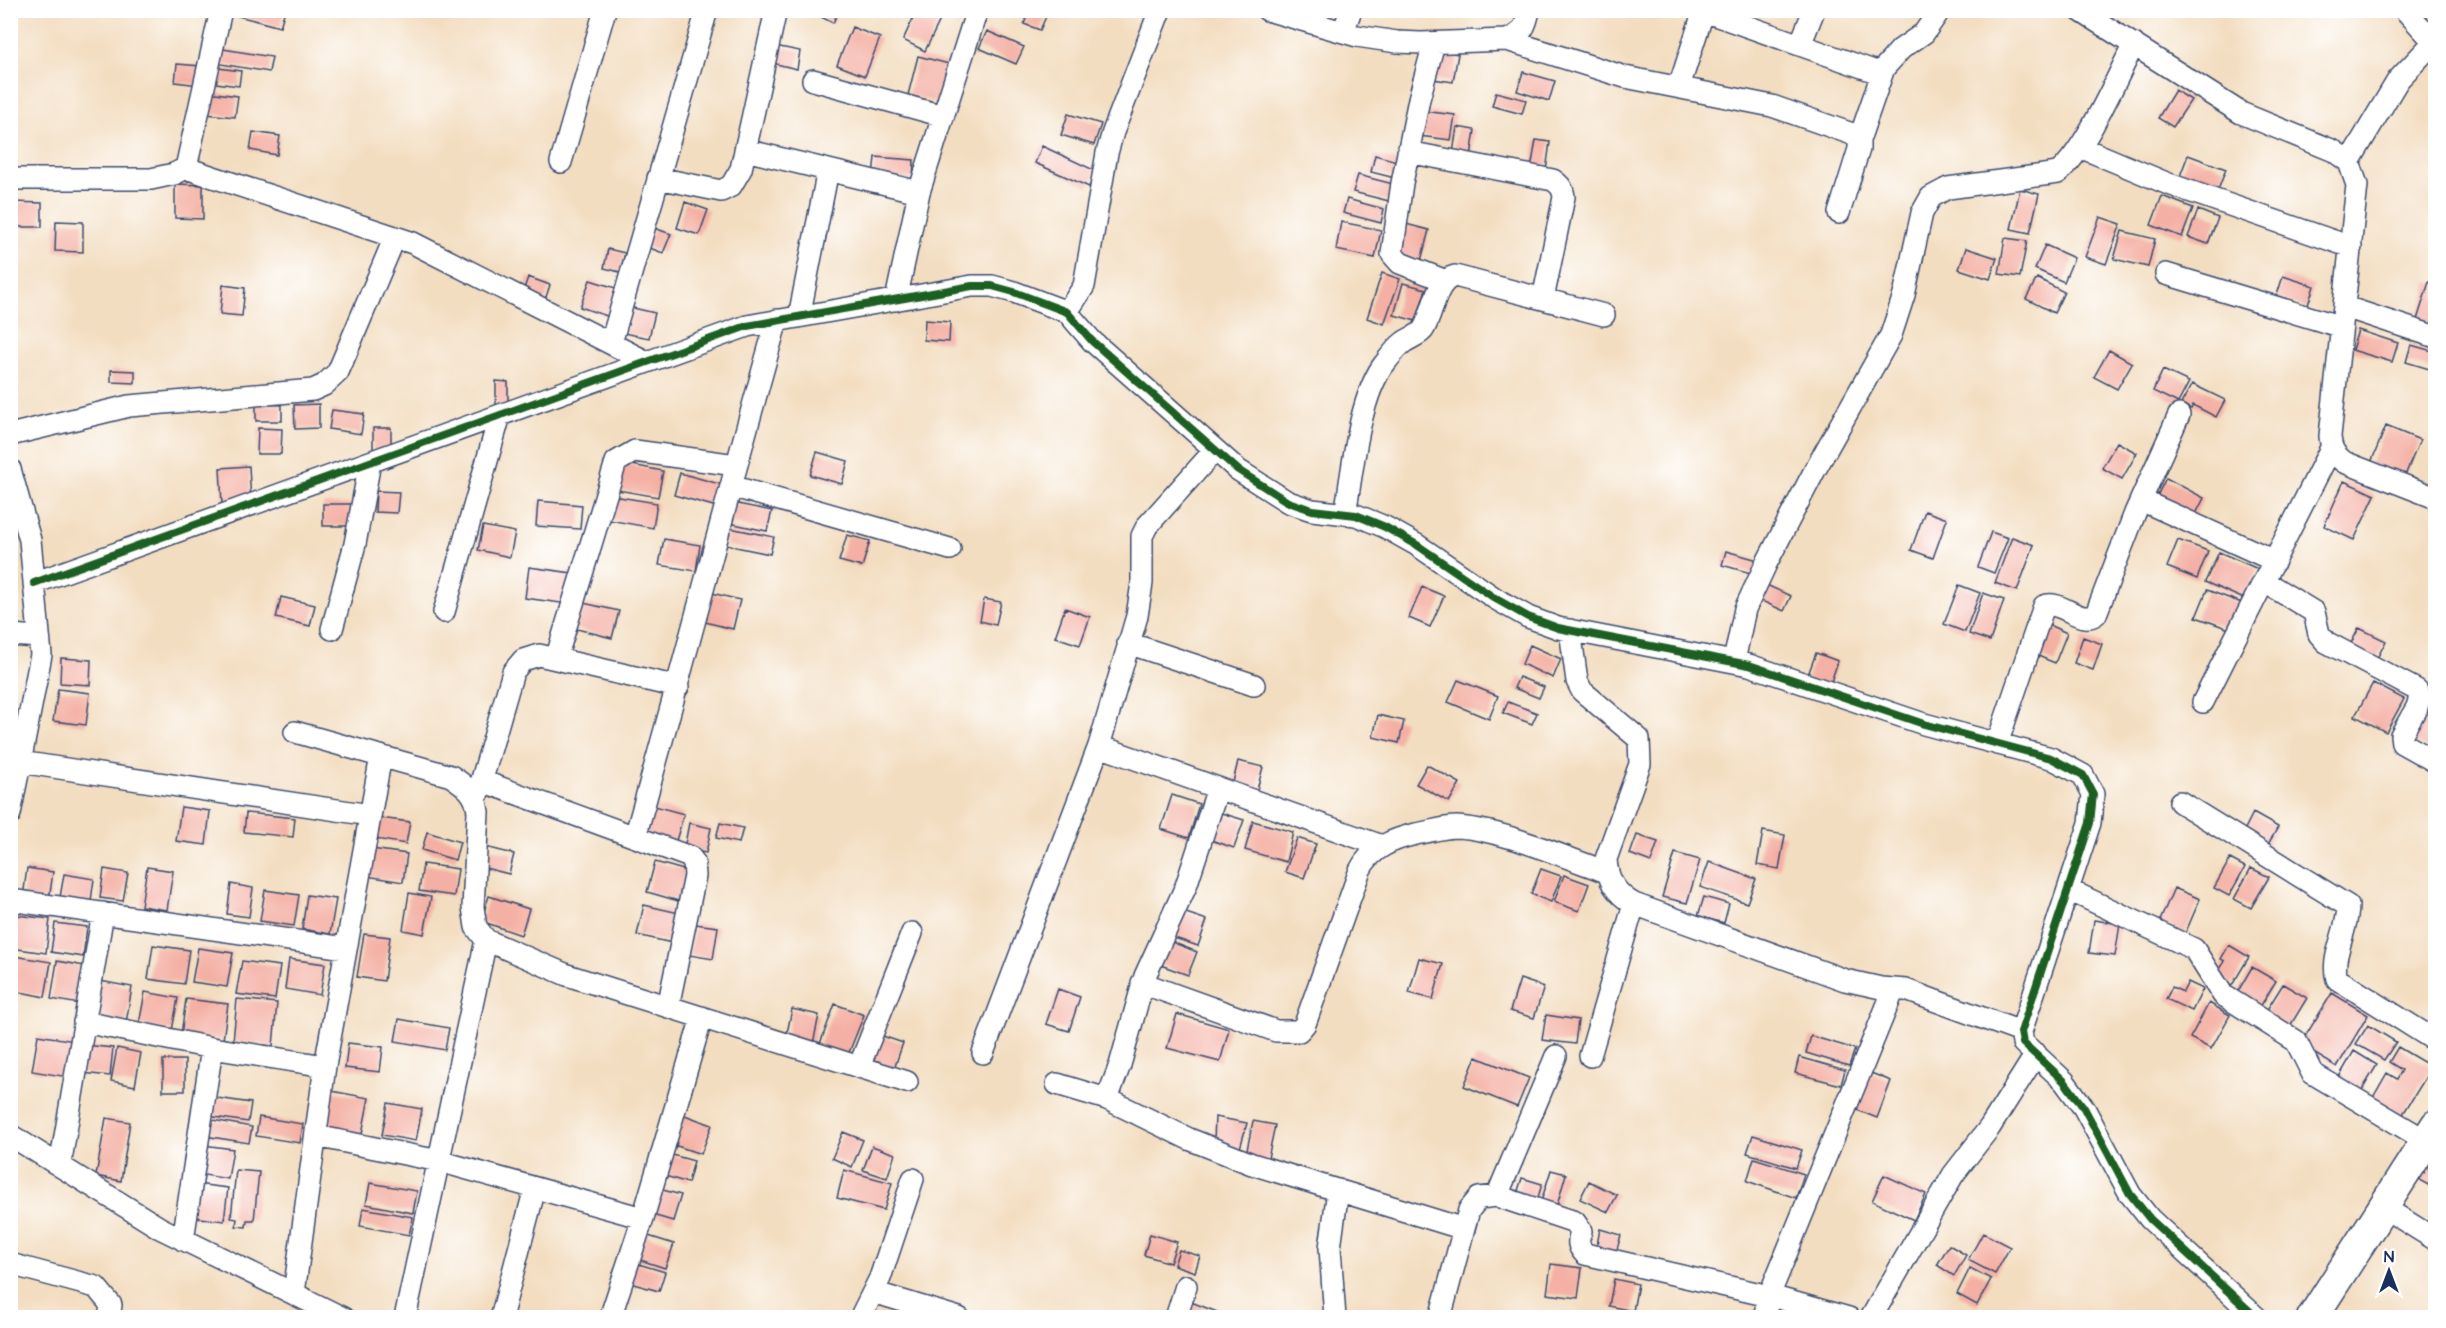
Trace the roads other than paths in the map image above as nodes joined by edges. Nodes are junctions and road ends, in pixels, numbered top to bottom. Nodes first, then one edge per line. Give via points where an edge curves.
1 (221, 10) edge
2 (605, 10) edge
3 (707, 10) edge
4 (776, 10) edge
5 (977, 10) edge
6 (1160, 10) edge
7 (1267, 10) edge
8 (1351, 10) edge
9 (1529, 10) edge
10 (1814, 10) edge
11 (1940, 10) edge
12 (2405, 10) edge
13 (1703, 11) edge
14 (2091, 14) edge
15 (1343, 32) junction
16 (1507, 40) junction
17 (1434, 43) junction
18 (2134, 44) junction
19 (2434, 44) edge
20 (1800, 45) junction
21 (1881, 75) junction
22 (813, 80) dead end
23 (1679, 87) junction
24 (943, 116) junction
25 (1859, 140) junction
26 (2080, 147) junction
27 (745, 150) junction
28 (1408, 152) junction
29 (561, 162) dead end
30 (2349, 162) junction
31 (186, 168) junction
32 (828, 170) junction
33 (658, 178) junction
34 (10, 179) edge
35 (919, 192) junction
36 (1839, 213) dead end
37 (395, 237) junction
38 (2351, 247) junction
39 (2166, 274) dead end
40 (1446, 281) junction
41 (1543, 299) junction
42 (896, 300) junction
43 (1067, 312) junction
44 (1604, 315) dead end
45 (799, 317) junction
46 (2343, 317) junction
47 (777, 320) junction
48 (2436, 337) edge
49 (611, 343) junction
50 (647, 362) junction
51 (500, 415) junction
52 (2179, 415) dead end
53 (10, 435) edge
54 (2331, 448) junction
55 (1215, 450) junction
56 (370, 462) junction
57 (736, 465) junction
58 (10, 469) edge
59 (730, 486) junction
60 (2436, 498) edge
61 (2141, 500) junction
62 (16, 507) edge
63 (1345, 514) junction
64 (950, 549) dead end
65 (2275, 561) junction
66 (2265, 582) junction
67 (34, 583) junction
68 (444, 612) dead end
69 (332, 629) dead end
70 (1570, 630) junction
71 (10, 635) edge
72 (39, 637) junction
73 (1128, 643) junction
74 (556, 659) junction
75 (1734, 661) junction
76 (1254, 685) dead end
77 (678, 687) junction
78 (2203, 702) dead end
79 (295, 732) dead end
80 (1997, 744) junction
81 (1099, 746) junction
82 (381, 756) junction
83 (20, 762) junction
84 (2436, 762) edge
85 (1218, 788) junction
86 (479, 790) junction
87 (2180, 802) dead end
88 (10, 814) edge
89 (370, 815) junction
90 (635, 837) junction
91 (1382, 846) junction
92 (1606, 872) junction
93 (2069, 890) junction
94 (10, 900) edge
95 (1634, 904) junction
96 (103, 913) junction
97 (912, 933) dead end
98 (486, 939) junction
99 (345, 948) junction
100 (1142, 983) junction
101 (1894, 989) junction
102 (668, 1007) junction
103 (702, 1017) junction
104 (84, 1022) junction
105 (2021, 1032) junction
106 (2436, 1041) edge
107 (212, 1048) junction
108 (983, 1053) dead end
109 (2036, 1054) junction
110 (1556, 1056) dead end
111 (1590, 1056) dead end
112 (325, 1066) junction
113 (859, 1067) junction
114 (907, 1082) dead end
115 (1057, 1084) dead end
116 (1107, 1099) junction
117 (2430, 1132) edge
118 (10, 1136) edge
119 (316, 1136) junction
120 (439, 1161) junction
121 (60, 1166) junction
122 (913, 1179) dead end
123 (536, 1188) junction
124 (1338, 1190) junction
125 (1497, 1196) junction
126 (2383, 1207) junction
127 (643, 1218) junction
128 (1464, 1229) junction
129 (183, 1240) junction
130 (2436, 1240) edge
131 (10, 1264) edge
132 (1186, 1286) dead end
133 (873, 1292) junction
134 (294, 1293) junction
135 (1769, 1296) junction
136 (109, 1317) edge
137 (344, 1317) edge
138 (405, 1317) edge
139 (501, 1317) edge
140 (610, 1317) edge
141 (860, 1317) edge
142 (959, 1317) edge
143 (1176, 1317) edge
144 (1335, 1317) edge
145 (1440, 1317) edge
146 (1764, 1317) edge
147 (1849, 1317) edge
148 (1871, 1317) edge
149 (2257, 1317) edge
150 (2312, 1317) edge

1 - 31 street
2 - 29 street
3 - 33 street
4 - 27 street
5 - 24 street
6 - 43 street via 1113,132 1084,286
7 - 15 street
8 - 15 street
9 - 16 street via 1520,35
10 - 20 street
11 - 21 street via 1924,33 1889,61
12 - 19 street
13 - 20 street
13 - 23 street
14 - 18 street
15 - 17 street via 1397,42
16 - 17 street
16 - 23 street via 1625,77
17 - 28 street
18 - 26 street
18 - 30 street via 2241,113 2334,151
19 - 30 street via 2398,80
20 - 21 street
21 - 25 street
22 - 24 street
23 - 25 street via 1772,106 1855,135
24 - 35 street
25 - 36 street
26 - 38 street via 2166,183
26 - 75 street via 2058,173 1948,188 1931,197 1922,213 1892,335 1762,573 1745,609
27 - 32 street
27 - 33 street via 741,169 730,186 721,191
28 - 40 street via 1392,254 1400,263
28 - 41 street via 1553,180 1564,189
30 - 38 street via 2357,185
31 - 34 street via 151,179
31 - 37 street
32 - 35 street
32 - 45 street
33 - 49 street
35 - 42 street
37 - 49 street
37 - 53 street via 338,372 324,385 313,390 129,406
38 - 46 street
39 - 46 street
40 - 41 street via 1455,276
40 - 63 street via 1422,331 1403,343 1373,385 1365,406
41 - 44 street
42 - 43 street via 992,286
42 - 45 street
43 - 55 street via 1092,341
45 - 47 street
46 - 48 street
46 - 54 street
47 - 50 street via 747,326
47 - 57 street
49 - 50 street
50 - 51 street
51 - 56 street
51 - 68 street
52 - 61 street
54 - 60 street via 2344,462
54 - 65 street
55 - 63 street via 1288,502
55 - 73 street via 1142,536 1142,583
56 - 67 street
56 - 69 street via 355,544
57 - 59 street
57 - 74 street via 635,451 616,462
58 - 62 street
59 - 64 street
59 - 77 street
61 - 65 street
61 - 80 street via 2096,614 2085,618 2052,604 2044,606
62 - 67 street via 30,540
63 - 70 street via 1385,526 1528,617
65 - 66 street
66 - 78 street
66 - 84 street via 2314,612 2319,634 2326,642 2417,690 2420,697 2401,735 2402,743
67 - 72 street
70 - 75 street
70 - 92 street via 1582,691 1639,739 1640,764 1606,859
71 - 72 street
72 - 83 street via 41,655
73 - 76 street
73 - 81 street
74 - 77 street
74 - 86 street via 539,656 523,660 513,672
75 - 80 street
77 - 90 street
79 - 82 street
80 - 93 street via 2051,758 2083,775 2093,794 2090,824
81 - 85 street
81 - 108 street
82 - 86 street via 451,776 468,788
82 - 89 street
83 - 88 street
83 - 89 street
85 - 91 street
85 - 100 street via 1186,886
86 - 90 street
86 - 98 street via 472,907 476,927
87 - 106 street via 2348,906 2346,930 2333,967 2337,979
89 - 99 street
90 - 102 street via 690,857 694,862 695,876
91 - 92 street via 1404,837 1454,827 1472,828
91 - 100 street via 1366,858 1360,870 1299,1031 1276,1031
92 - 95 street via 1622,897
93 - 105 street
93 - 117 street via 2194,949 2223,995 2296,1041 2312,1073
94 - 96 street
95 - 101 street via 1845,980
95 - 111 street
96 - 99 street
96 - 104 street
97 - 113 street
98 - 102 street via 567,975
98 - 120 street
99 - 112 street
100 - 116 street
101 - 105 street
101 - 135 street
102 - 103 street
103 - 113 street
103 - 127 street
104 - 107 street
104 - 121 street
105 - 109 street via 2023,1043
107 - 112 street
107 - 129 street
109 - 148 street via 1990,1127 1953,1175
109 - 149 street via 2084,1108 2130,1194 2150,1219
110 - 125 street
112 - 119 street
113 - 114 street
115 - 116 street
116 - 124 street via 1252,1164
117 - 126 main road
118 - 121 street
119 - 120 street
119 - 134 street
120 - 123 street
120 - 138 street
121 - 129 street
122 - 133 street
123 - 127 street
123 - 139 street
124 - 128 street
124 - 144 street via 1330,1248
125 - 128 street via 1479,1198 1469,1210
125 - 135 street via 1575,1222 1581,1230 1579,1248 1585,1254
126 - 130 street
126 - 150 main road
127 - 140 street
128 - 145 street
129 - 134 street
131 - 136 street via 96,1287 111,1305
132 - 143 street
133 - 141 street
133 - 142 street
134 - 137 street
135 - 146 street
135 - 147 street

